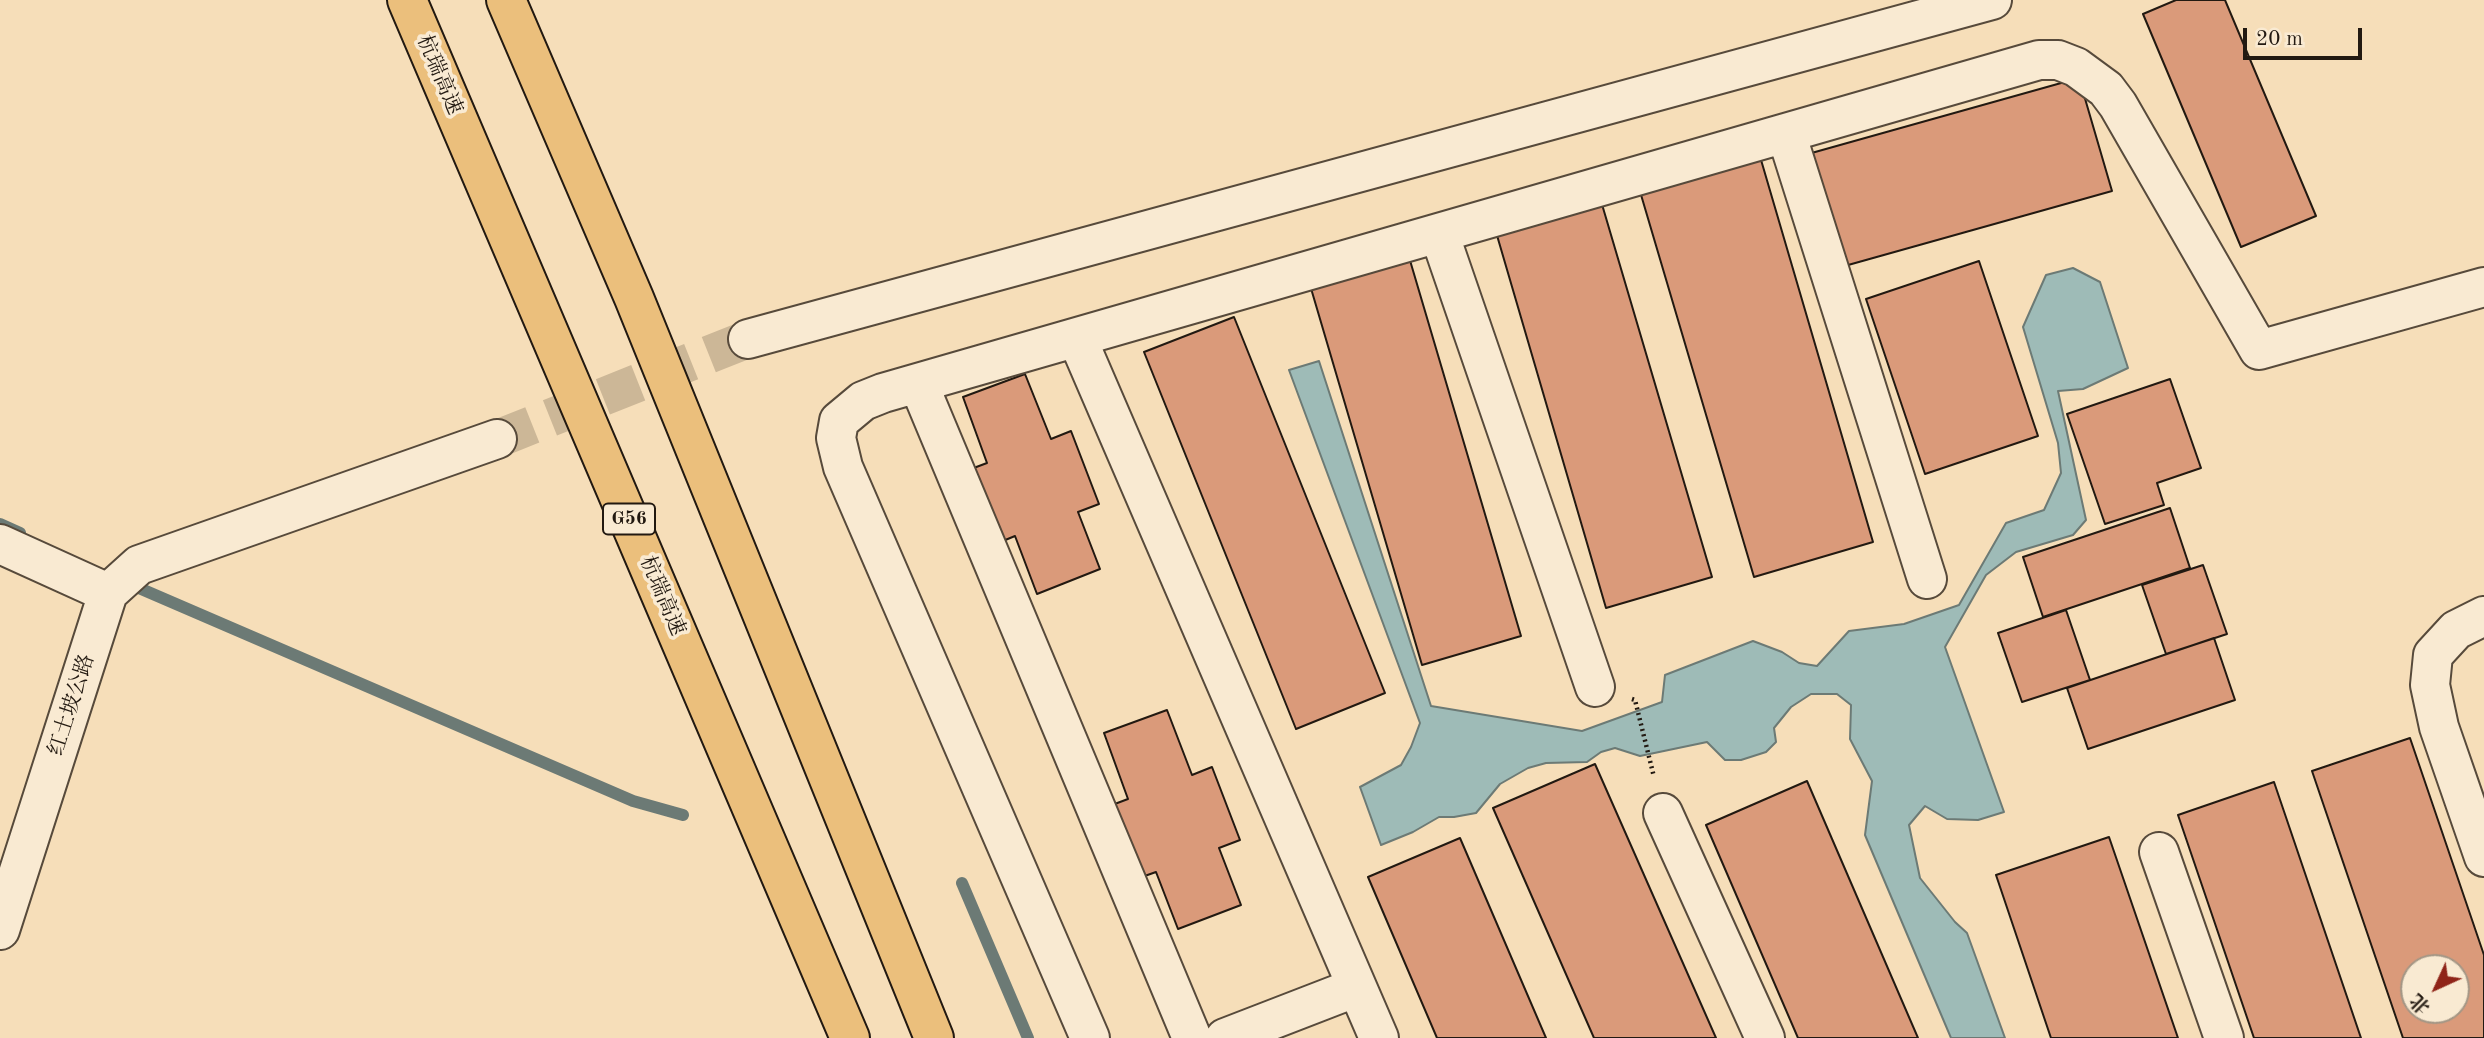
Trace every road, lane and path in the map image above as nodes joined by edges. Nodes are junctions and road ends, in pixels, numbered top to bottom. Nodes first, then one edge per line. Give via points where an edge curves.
1 (407, 0) edge
2 (506, 0) edge
3 (1992, 0) edge
4 (1947, 6) edge
5 (1786, 133) junction
6 (1439, 233) junction
7 (2484, 287) edge
8 (1077, 338) junction
9 (748, 339) tunnel mouth
10 (919, 385) junction
11 (497, 439) tunnel mouth
12 (0, 544) edge
13 (1927, 579) dead end
14 (108, 593) junction
15 (2484, 616) edge
16 (1595, 687) dead end
17 (1635, 701) dead end
18 (1651, 762) dead end
19 (1664, 813) dead end
20 (2159, 852) dead end
21 (2484, 857) edge
22 (0, 930) edge
23 (1357, 986) junction
24 (850, 1038) edge
25 (934, 1038) edge
26 (1090, 1038) edge
27 (1192, 1038) edge
28 (1225, 1038) edge
29 (1379, 1038) edge
30 (1765, 1038) edge
31 (2224, 1038) edge

1 - 24 highway, 杭瑞高速 / G56
2 - 25 highway via 644,324
3 - 4 street
4 - 9 street
5 - 6 street
5 - 7 street via 2039,60 2059,60 2089,75 2118,105 2259,350
5 - 13 street
6 - 8 street
6 - 16 street
8 - 10 street
8 - 23 street
10 - 26 street via 863,401 839,421 836,438 843,467
10 - 27 street
11 - 14 street via 139,565
12 - 14 street
14 - 22 street, 红土坡公路
15 - 21 street via 2456,630 2433,655 2430,685 2438,727
17 - 18 path
19 - 30 street
20 - 31 street
23 - 28 street
23 - 29 street

